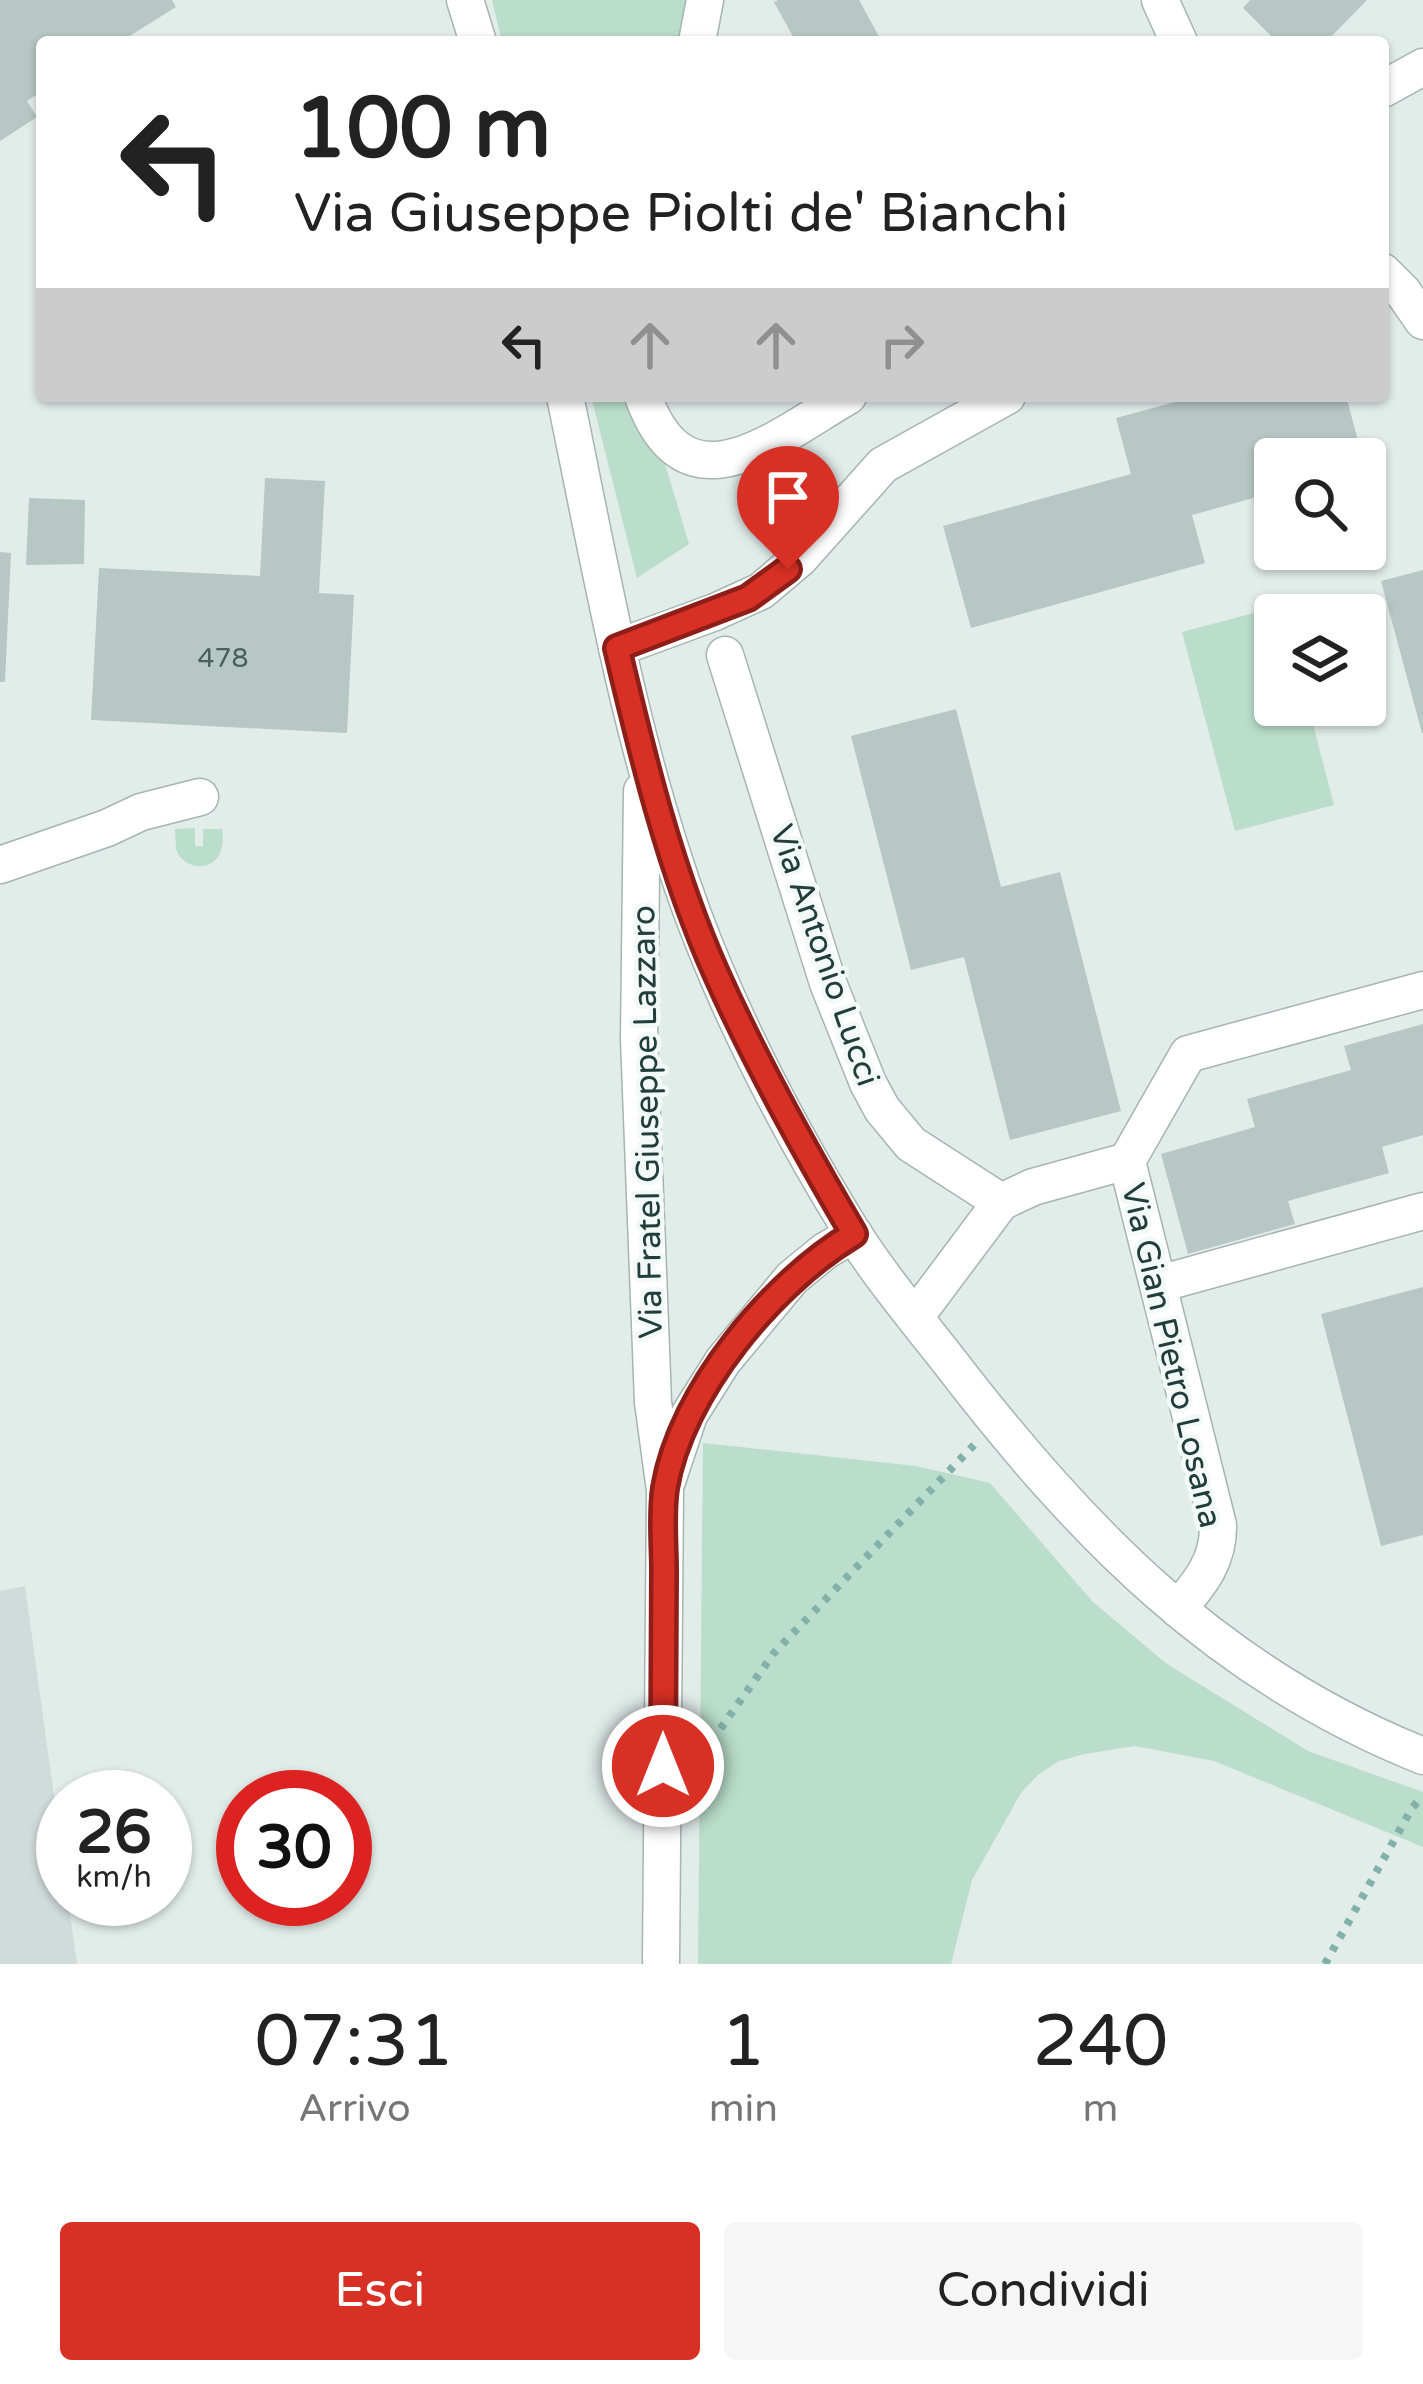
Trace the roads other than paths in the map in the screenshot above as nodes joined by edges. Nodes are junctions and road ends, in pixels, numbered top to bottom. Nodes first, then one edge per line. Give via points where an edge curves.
1 (465, 0) edge
2 (705, 0) edge
3 (1160, 0) edge
4 (476, 36) edge
5 (698, 36) edge
6 (1176, 36) edge
7 (1423, 67) edge
8 (1389, 86) edge
9 (1389, 278) edge
10 (1423, 321) edge
11 (566, 402) edge
12 (646, 402) edge
13 (838, 402) edge
14 (996, 402) edge
15 (617, 648) junction
16 (725, 655) dead end
17 (642, 752) junction
18 (200, 797) dead end
19 (0, 865) edge
20 (1423, 990) edge
21 (1127, 1161) junction
22 (1001, 1202) junction
23 (1423, 1210) edge
24 (854, 1234) junction
25 (1159, 1285) junction
26 (915, 1317) junction
27 (665, 1490) junction
28 (1178, 1609) junction
29 (1423, 1756) edge
30 (662, 1964) edge

1 - 4 street
2 - 5 street
3 - 6 street
7 - 8 street
9 - 10 street
11 - 15 street
12 - 13 street via 674,446 717,462 749,453
14 - 15 street via 883,465 761,591
15 - 17 street
16 - 22 street, Via Antonio Lucci via 828,983 868,1083 911,1144
17 - 24 street via 715,972
17 - 27 street, Via Fratel Giuseppe Lazzaro via 640,1061 652,1402
18 - 19 street
20 - 21 street via 1188,1054
21 - 22 street
21 - 25 street, Via Gian Pietro Losana
22 - 26 street
23 - 25 street
24 - 26 street
24 - 27 street, Via Fratel Giuseppe Lazzaro via 792,1278 723,1360 689,1415
25 - 28 street, Via Gian Pietro Losana via 1218,1525 1206,1576
26 - 28 street via 1094,1533
27 - 30 street, Via Fratel Giuseppe Lazzaro
28 - 29 street via 1287,1689

